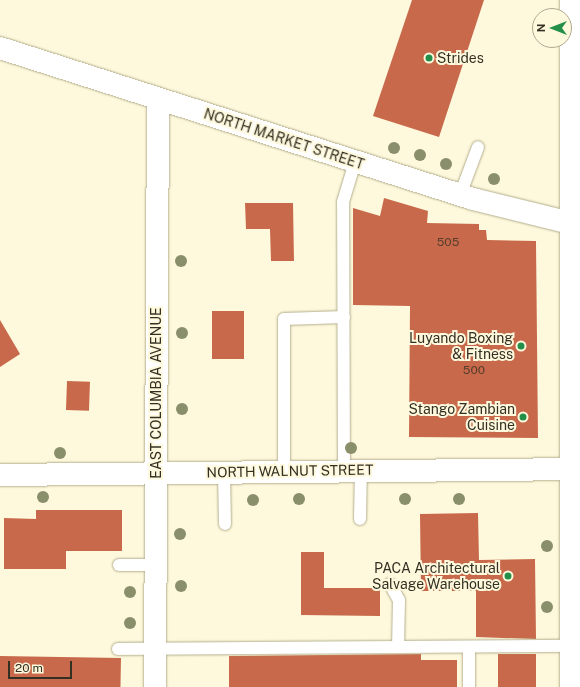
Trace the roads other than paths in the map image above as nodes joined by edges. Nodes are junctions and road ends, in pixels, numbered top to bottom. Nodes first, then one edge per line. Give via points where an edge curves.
1 (571, 0) edge
2 (0, 48) edge
3 (158, 99) junction
4 (478, 147) dead end
5 (355, 162) junction
6 (460, 195) junction
7 (575, 197) edge
8 (571, 223) junction
9 (344, 317) junction
10 (353, 469) junction
11 (576, 469) edge
12 (284, 471) junction
13 (224, 473) junction
14 (0, 475) edge
15 (155, 475) junction
16 (360, 519) dead end
17 (225, 524) dead end
18 (118, 565) dead end
19 (155, 565) junction
20 (390, 584) dead end
21 (577, 603) edge
22 (571, 646) junction
23 (469, 647) junction
24 (398, 648) junction
25 (118, 649) dead end
26 (155, 649) junction
27 (574, 684) edge
28 (155, 687) edge
29 (469, 687) edge

1 - 7 street
2 - 3 street, NORTH MARKET STREET
3 - 5 street, NORTH MARKET STREET
3 - 15 street, EAST COLUMBIA AVENUE
4 - 6 lane
5 - 6 street, NORTH MARKET STREET
5 - 9 lane via 343,202
6 - 8 street, NORTH MARKET STREET
7 - 8 street
8 - 11 street
9 - 10 lane
9 - 12 lane via 284,318
10 - 11 street, NORTH WALNUT STREET
10 - 12 street, NORTH WALNUT STREET
10 - 16 lane
11 - 21 street
12 - 13 street, NORTH WALNUT STREET
13 - 15 street, NORTH WALNUT STREET
13 - 17 lane
14 - 15 street, NORTH WALNUT STREET
15 - 19 street, EAST COLUMBIA AVENUE
18 - 19 lane
19 - 26 street, EAST COLUMBIA AVENUE
20 - 24 lane via 399,600
21 - 22 street
22 - 23 lane
22 - 27 street
23 - 24 lane
23 - 29 lane
24 - 26 lane
25 - 26 lane
26 - 28 street, EAST COLUMBIA AVENUE

